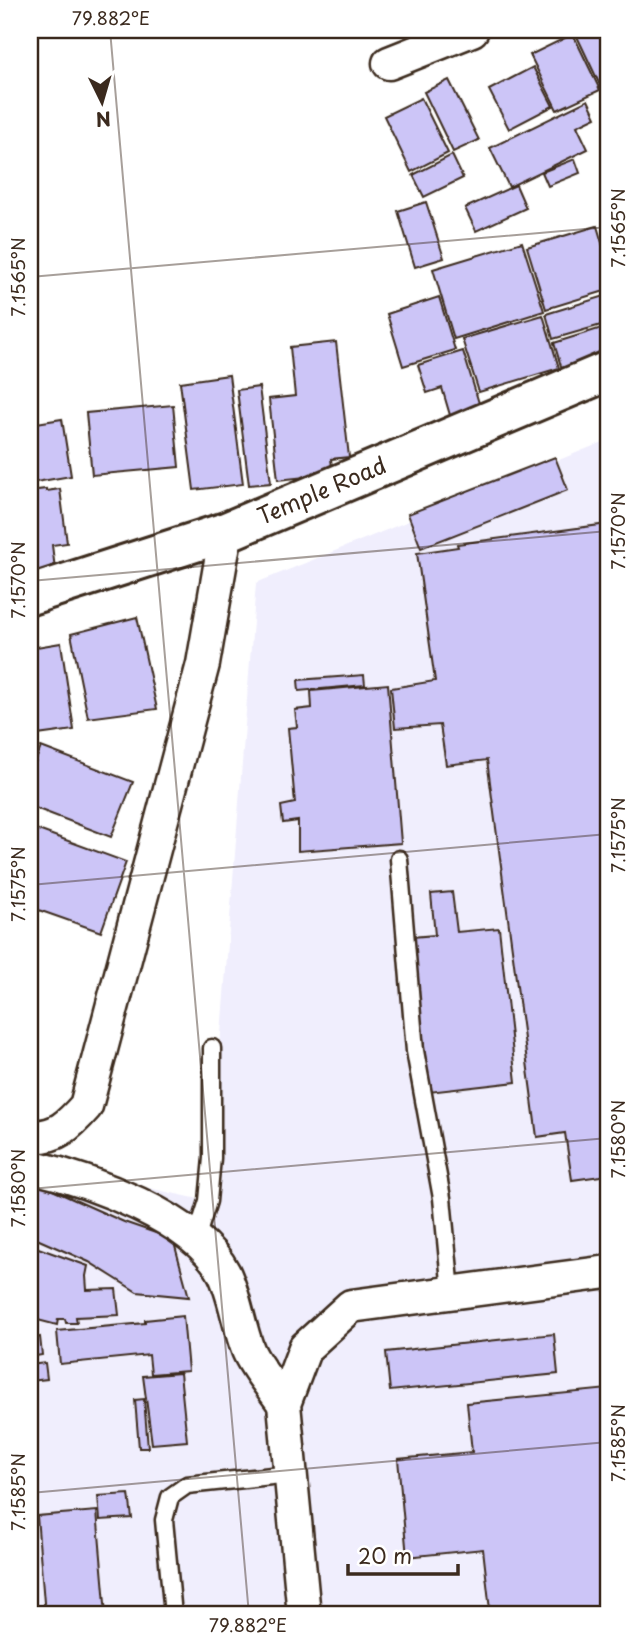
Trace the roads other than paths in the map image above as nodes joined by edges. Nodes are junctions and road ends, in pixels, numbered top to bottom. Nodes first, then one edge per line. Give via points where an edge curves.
1 (472, 30) edge
2 (389, 63) dead end
3 (608, 371) edge
4 (226, 532) junction
5 (30, 595) edge
6 (399, 859) dead end
7 (212, 1048) dead end
8 (30, 1136) edge
9 (30, 1166) edge
10 (196, 1239) junction
11 (608, 1272) edge
12 (451, 1292) junction
13 (284, 1404) junction
14 (291, 1474) junction
15 (173, 1615) edge
16 (304, 1615) edge

1 - 2 street
3 - 4 street, Temple Road
4 - 5 street, Temple Road
4 - 8 street via 203,664 86,1106 67,1128
6 - 12 lane via 415,1051 442,1198
7 - 10 lane via 212,1158 208,1201
9 - 10 street via 141,1203
10 - 13 street via 223,1272 249,1353
11 - 12 street
12 - 13 street via 352,1306 305,1348
13 - 14 street
14 - 15 lane via 187,1485 170,1497 164,1520
14 - 16 street

